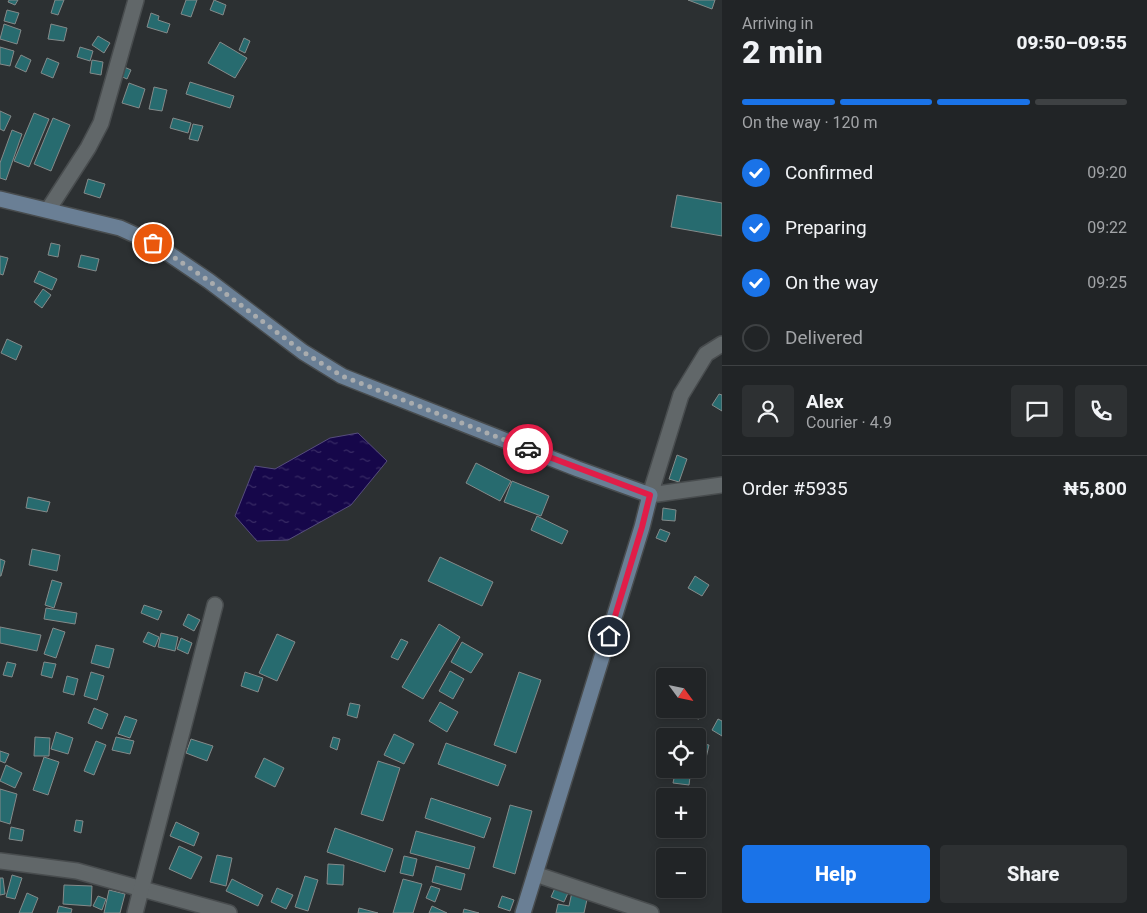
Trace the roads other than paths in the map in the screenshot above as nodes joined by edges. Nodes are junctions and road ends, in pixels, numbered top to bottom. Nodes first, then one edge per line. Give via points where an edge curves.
1 (136, 0) edge
2 (0, 199) edge
3 (48, 210) junction
4 (722, 344) edge
5 (722, 485) edge
6 (650, 495) junction
7 (215, 605) dead end
8 (0, 861) edge
9 (536, 874) junction
10 (140, 889) junction
11 (135, 913) edge
12 (229, 913) edge
13 (523, 913) edge
14 (651, 913) edge

1 - 3 street via 101,123
2 - 3 street
3 - 6 street via 120,228 153,243 303,352 342,376
4 - 6 street via 706,354 681,395
5 - 6 street
6 - 9 street
7 - 10 street
8 - 10 street via 77,871
9 - 13 street
9 - 14 street
10 - 11 street
10 - 12 street

